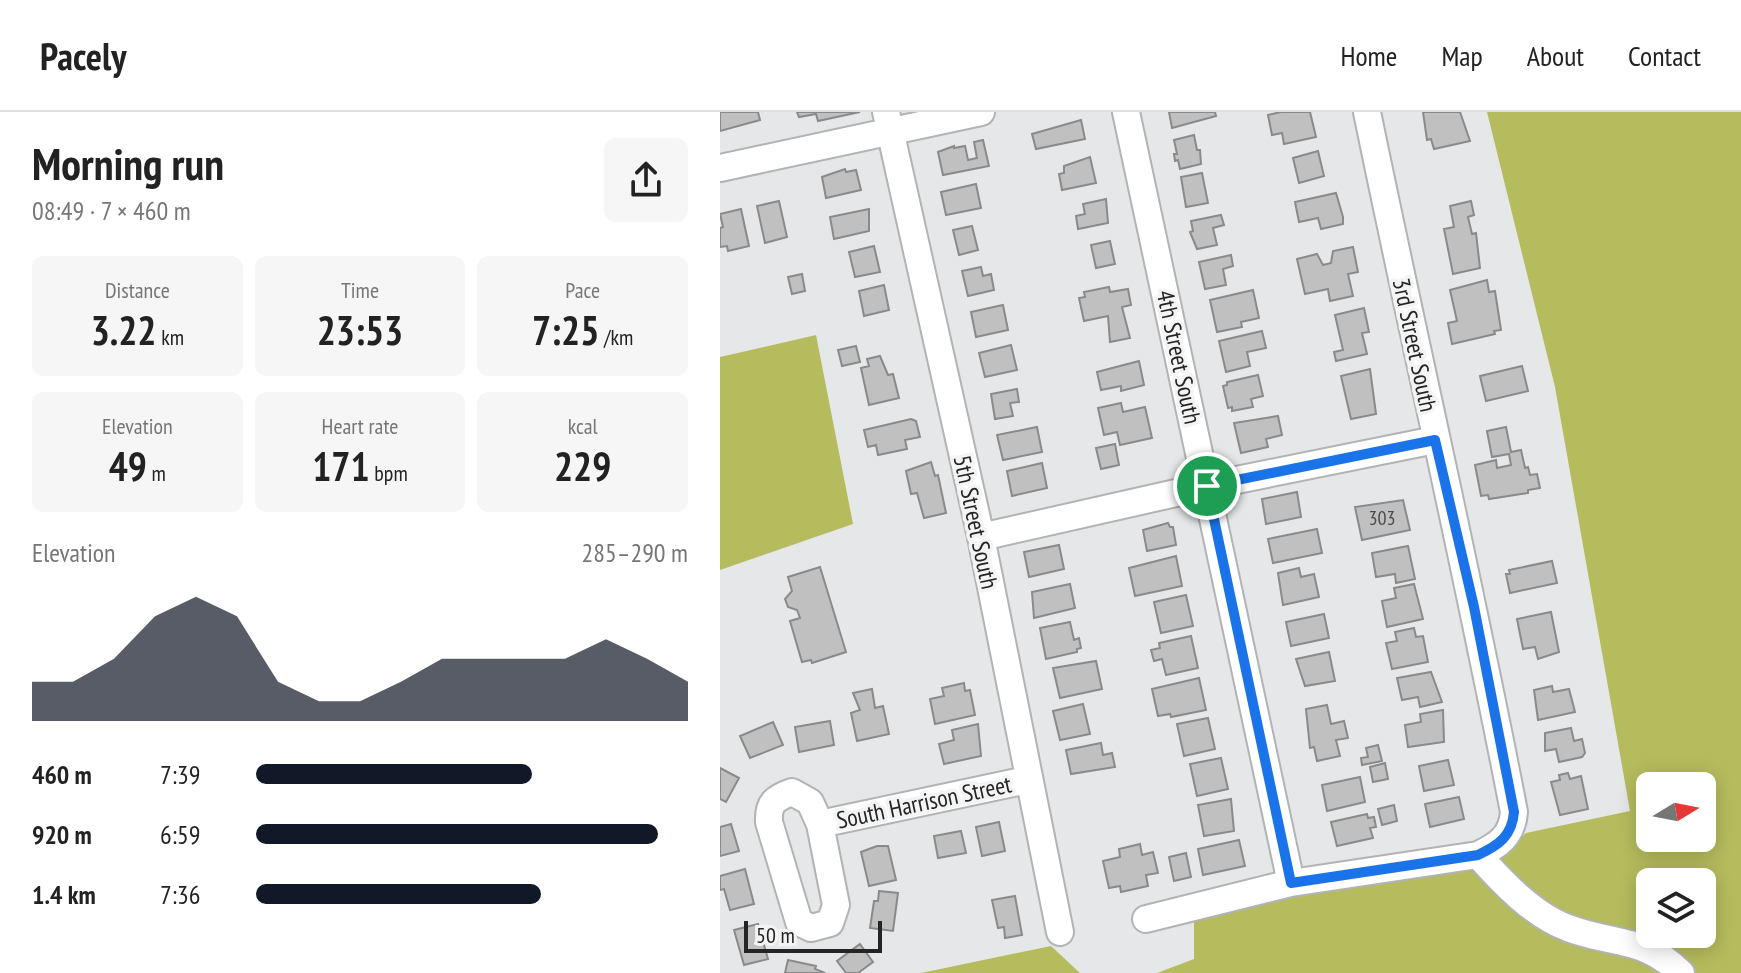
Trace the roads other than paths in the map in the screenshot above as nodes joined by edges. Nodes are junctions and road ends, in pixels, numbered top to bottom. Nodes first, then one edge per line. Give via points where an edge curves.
1 (981, 112) edge
2 (1126, 112) edge
3 (1367, 112) edge
4 (889, 122) edge
5 (720, 168) edge
6 (1435, 440) junction
7 (1207, 486) junction
8 (981, 537) junction
9 (1027, 780) junction
10 (820, 824) junction
11 (1478, 855) junction
12 (1291, 883) junction
13 (1146, 919) dead end
14 (1060, 932) dead end
15 (1681, 973) edge

1 - 4 street
2 - 7 street, 4th Street South
3 - 6 street, 3rd Street South
4 - 5 street
4 - 8 street, 5th Street South
6 - 7 street
6 - 11 street, 3rd Street South via 1514,812 1506,837
7 - 8 street
7 - 12 street, 4th Street South
8 - 9 street, 5th Street South
9 - 10 street, South Harrison Street
9 - 14 street, 5th Street South
10 - 10 street, South Harrison Street via 836,905 830,923 811,928 799,922 768,809 775,798 792,792 810,802
11 - 12 street
11 - 15 street via 1544,915 1567,928 1633,942
12 - 13 street

